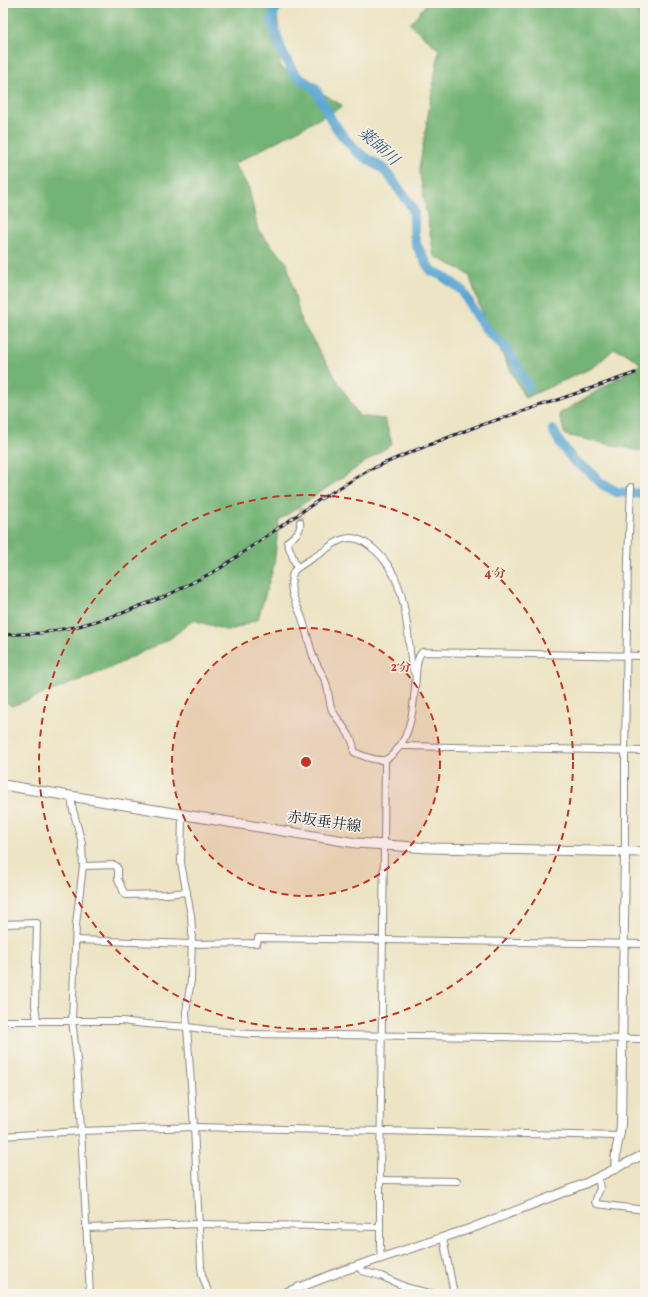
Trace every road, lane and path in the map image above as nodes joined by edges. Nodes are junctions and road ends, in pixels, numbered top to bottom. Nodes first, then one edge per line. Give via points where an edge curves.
1 (631, 487) dead end
2 (300, 522) tunnel mouth
3 (297, 568) junction
4 (626, 656) junction
5 (645, 656) edge
6 (416, 676) junction
7 (401, 746) junction
8 (625, 751) junction
9 (645, 751) edge
10 (385, 760) junction
11 (3, 785) edge
12 (71, 796) junction
13 (182, 815) junction
14 (384, 845) junction
15 (625, 852) junction
16 (645, 852) edge
17 (83, 866) junction
18 (187, 892) junction
19 (3, 924) edge
20 (76, 940) junction
21 (384, 940) junction
22 (191, 944) junction
23 (624, 944) junction
24 (645, 944) edge
25 (37, 1020) junction
26 (72, 1020) junction
27 (3, 1021) edge
28 (187, 1027) junction
29 (382, 1036) junction
30 (622, 1039) junction
31 (645, 1039) edge
32 (194, 1127) junction
33 (81, 1131) junction
34 (381, 1132) junction
35 (3, 1136) edge
36 (620, 1136) junction
37 (645, 1154) edge
38 (616, 1169) junction
39 (598, 1178) junction
40 (380, 1180) junction
41 (457, 1181) dead end
42 (645, 1210) edge
43 (200, 1224) junction
44 (380, 1227) junction
45 (86, 1228) junction
46 (443, 1238) junction
47 (381, 1259) junction
48 (358, 1266) junction
49 (90, 1294) edge
50 (209, 1294) edge
51 (282, 1294) edge
52 (434, 1294) edge
53 (454, 1294) edge

1 - 4 street
2 - 3 street via 299,530 287,542
3 - 6 street via 331,544 346,538 356,538 373,548 397,582 405,610 412,668
3 - 10 street via 292,577 293,594 314,656 327,685 331,708 354,743 354,752
4 - 5 street
4 - 6 street via 422,652 418,658
4 - 8 street
6 - 7 street via 406,737
7 - 8 street
7 - 10 street
8 - 9 street
8 - 15 street
10 - 14 street
11 - 12 main road, 赤坂垂井線
12 - 13 main road, 赤坂垂井線
12 - 17 street via 82,843
13 - 14 main road, 赤坂垂井線 via 356,843
13 - 18 street via 181,863
14 - 15 main road, 赤坂垂井線
14 - 21 street
15 - 16 main road, 赤坂垂井線
15 - 23 street
17 - 18 street via 115,865 125,895
17 - 20 street
18 - 22 street via 191,915
19 - 25 street via 37,923
20 - 22 street
20 - 26 street
21 - 22 street via 258,938 257,944
21 - 23 street
21 - 29 street
22 - 28 street
23 - 24 street
23 - 30 street
25 - 26 street
25 - 27 street
26 - 28 street via 123,1021
26 - 33 street
28 - 29 street via 228,1033
28 - 32 street
29 - 30 street
29 - 34 street
30 - 31 street
30 - 36 street
32 - 33 street
32 - 34 street
32 - 43 street
33 - 35 street
33 - 45 street
34 - 36 street
34 - 40 street
36 - 38 street
37 - 38 street
38 - 39 street
39 - 42 street via 600,1188 596,1204
39 - 46 street
40 - 41 street
40 - 44 street
43 - 44 street
43 - 45 street
43 - 50 street via 202,1275
44 - 47 street
45 - 49 street
46 - 47 street
46 - 53 street
47 - 48 street
48 - 51 street
48 - 52 street via 362,1271 408,1288

